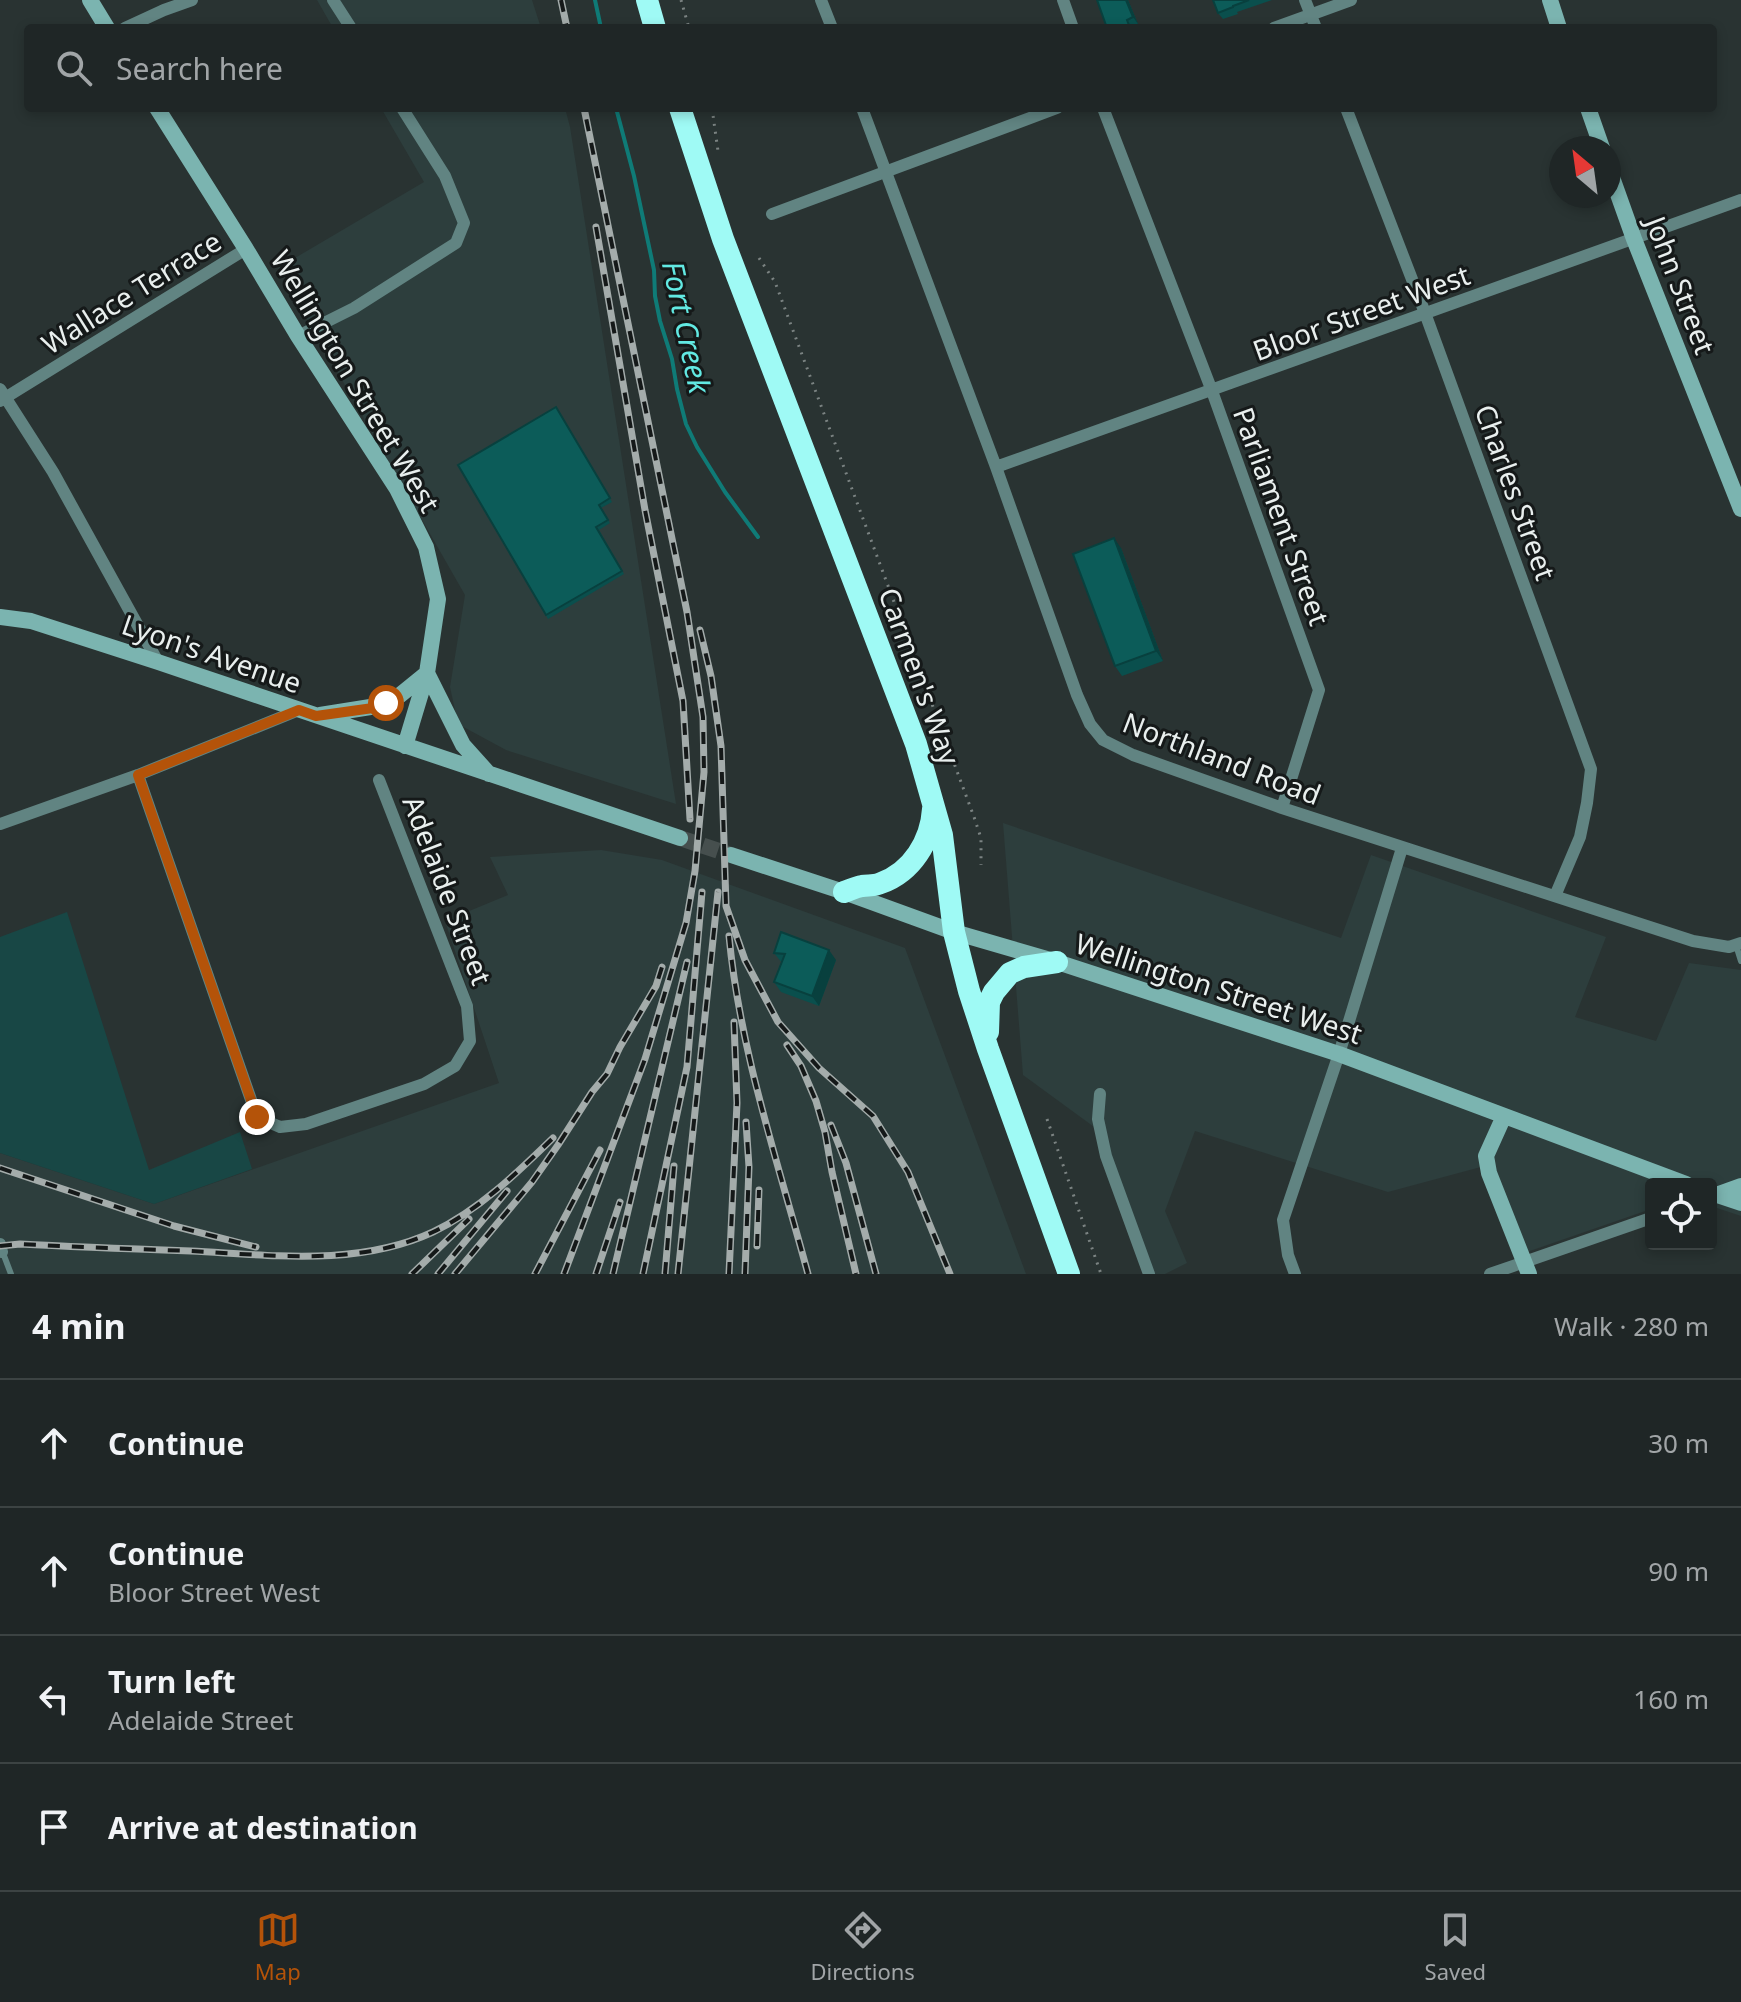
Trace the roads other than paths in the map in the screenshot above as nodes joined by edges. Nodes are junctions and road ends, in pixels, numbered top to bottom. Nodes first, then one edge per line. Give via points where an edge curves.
1 (90, 0) edge
2 (192, 0) edge
3 (333, 0) edge
4 (647, 0) edge
5 (821, 0) edge
6 (1063, 0) edge
7 (1305, 0) edge
8 (1351, 0) edge
9 (1550, 0) edge
10 (1311, 15) junction
11 (105, 24) edge
12 (134, 24) edge
13 (348, 24) edge
14 (654, 24) edge
15 (830, 24) edge
16 (1072, 24) edge
17 (1285, 24) edge
18 (1314, 24) edge
19 (1558, 24) edge
20 (160, 112) edge
21 (405, 112) edge
22 (681, 112) edge
23 (863, 112) edge
24 (1046, 112) edge
25 (1105, 112) edge
26 (1348, 112) edge
27 (1589, 112) edge
28 (1598, 136) edge
29 (885, 172) junction
30 (1741, 200) edge
31 (1621, 203) edge
32 (772, 214) dead end
33 (1634, 239) junction
34 (246, 249) junction
35 (1425, 313) junction
36 (298, 336) junction
37 (1212, 391) junction
38 (2, 396) edge
39 (996, 467) junction
40 (1740, 506) edge
41 (0, 617) edge
42 (158, 662) junction
43 (427, 673) junction
44 (299, 710) junction
45 (316, 716) junction
46 (405, 746) junction
47 (138, 775) junction
48 (490, 775) junction
49 (379, 780) dead end
50 (933, 804) junction
51 (1282, 808) junction
52 (0, 824) edge
53 (680, 838) tunnel mouth
54 (1402, 848) junction
55 (731, 855) tunnel mouth
56 (844, 892) junction
57 (1555, 896) junction
58 (954, 932) junction
59 (1739, 944) edge
60 (1741, 961) edge
61 (1057, 962) junction
62 (988, 1049) junction
63 (1339, 1054) junction
64 (1100, 1094) dead end
65 (1504, 1116) junction
66 (1670, 1178) edge
67 (1741, 1186) edge
68 (1717, 1194) edge
69 (1717, 1196) edge
70 (1741, 1203) edge
71 (1645, 1220) edge
72 (1, 1250) edge
73 (1526, 1268) edge
74 (11, 1274) edge
75 (1069, 1274) edge
76 (1149, 1274) edge
77 (1295, 1274) edge
78 (1490, 1274) edge

1 - 11 main road
2 - 12 street
3 - 13 street
4 - 14 highway
5 - 15 street
6 - 16 street
7 - 10 street
8 - 10 street
9 - 19 main road
10 - 17 street
10 - 18 street
20 - 34 main road, Wellington Street West
21 - 36 street via 445,176 464,223 456,243 354,308
22 - 50 highway, Carmen's Way via 723,239 916,744
23 - 29 street, Northland Road
24 - 29 street
25 - 37 street, Parliament Street
26 - 35 street, Charles Street
27 - 28 main road
29 - 32 street
29 - 39 street, Northland Road
30 - 33 street, Bloor Street West
31 - 33 main road, John Street
33 - 35 street, Bloor Street West
33 - 40 main road, John Street
34 - 36 main road, Wellington Street West
34 - 38 street, Wallace Terrace
35 - 37 street, Bloor Street West
35 - 57 street, Charles Street via 1591,769 1580,837
36 - 43 main road, Wellington Street West via 397,489 426,547 438,599
37 - 39 street, Bloor Street West
37 - 51 street, Parliament Street via 1319,690
38 - 42 street via 53,472
39 - 51 street, Northland Road via 1077,695 1103,740
41 - 42 main road, Lyon's Avenue via 31,621
42 - 44 main road, Lyon's Avenue
43 - 45 main road via 383,705
43 - 46 main road, Wellington Street West
43 - 48 main road via 463,745
44 - 45 main road, Lyon's Avenue
44 - 47 street
45 - 46 main road, Lyon's Avenue
46 - 48 main road
47 - 49 street, Adelaide Street via 257,1117 280,1127 306,1124 424,1084 455,1066 470,1041 467,1006
47 - 52 street
48 - 53 main road
50 - 56 highway via 921,850 902,872
50 - 58 highway, Carmen's Way
51 - 54 street, Northland Road
54 - 57 street, Northland Road
54 - 63 street
55 - 56 main road, Wellington Street West
56 - 58 main road, Wellington Street West
57 - 59 street, Northland Road via 1693,941
58 - 61 main road, Wellington Street West
58 - 62 highway, Carmen's Way
59 - 60 lane
61 - 62 highway via 1010,973 994,992 987,1014
61 - 63 main road, Wellington Street West
62 - 75 highway, Carmen's Way
63 - 65 main road, Wellington Street West
63 - 77 street via 1283,1220
64 - 76 street via 1098,1119 1106,1156
65 - 66 main road, Wellington Street West
65 - 73 main road via 1486,1156
67 - 68 main road
69 - 70 main road
71 - 73 street
72 - 74 lane
73 - 78 street

